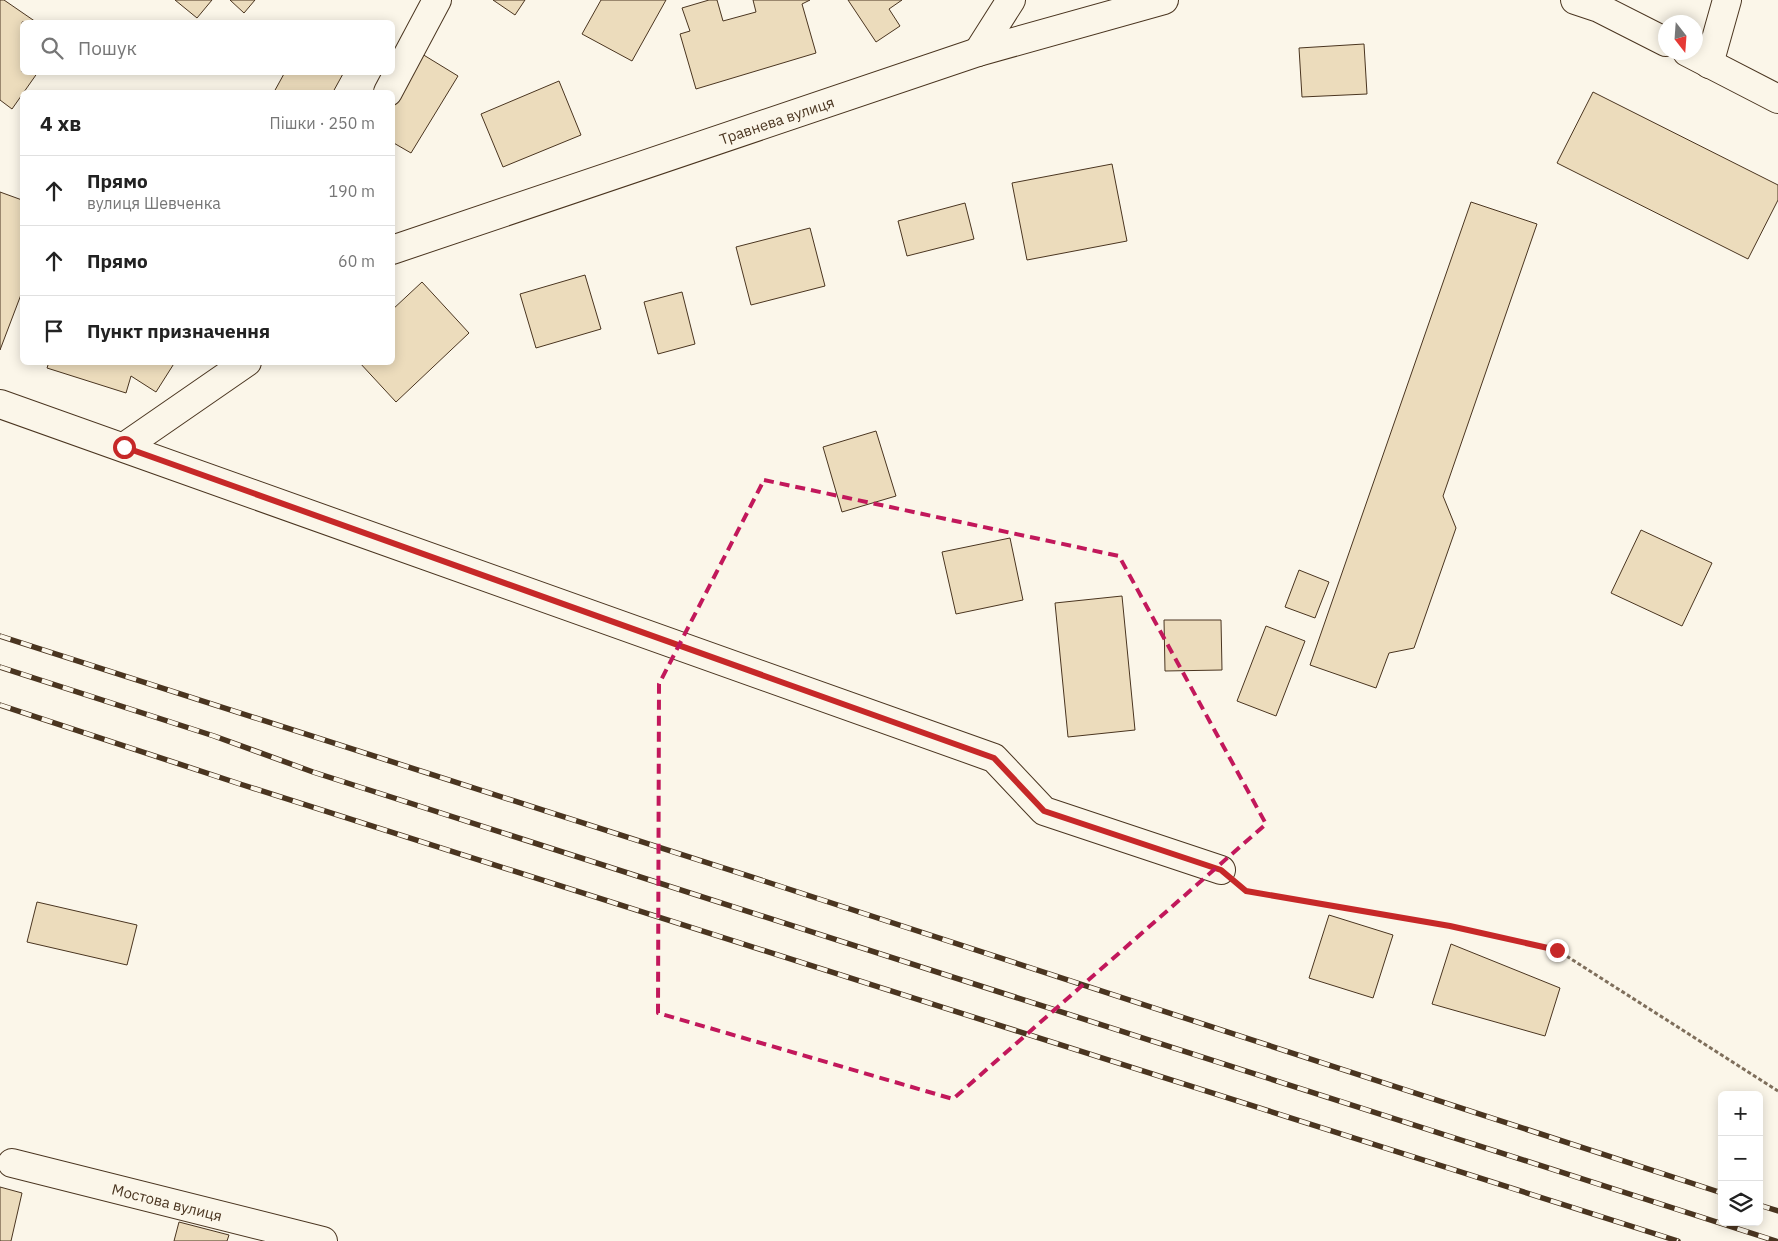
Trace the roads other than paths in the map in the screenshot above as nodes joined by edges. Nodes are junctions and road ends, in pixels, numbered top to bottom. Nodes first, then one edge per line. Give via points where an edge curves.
1 (437, 0) edge
2 (1011, 0) edge
3 (1164, 0) edge
4 (1576, 0) edge
5 (1727, 0) edge
6 (1658, 38) edge
7 (1703, 48) edge
8 (978, 52) junction
9 (1702, 60) edge
10 (389, 90) edge
11 (1778, 99) edge
12 (395, 249) edge
13 (243, 365) edge
14 (0, 404) edge
15 (124, 447) junction
16 (1221, 870) road end
17 (12, 1163) dead end
18 (323, 1241) edge

1 - 10 street
2 - 8 street
3 - 8 street, Травнева вулиця
4 - 6 street
5 - 7 street
8 - 12 street, Травнева вулиця
9 - 11 street
13 - 15 street
14 - 15 street
15 - 16 street via 994,758 1044,811
17 - 18 street, Мостова вулиця

